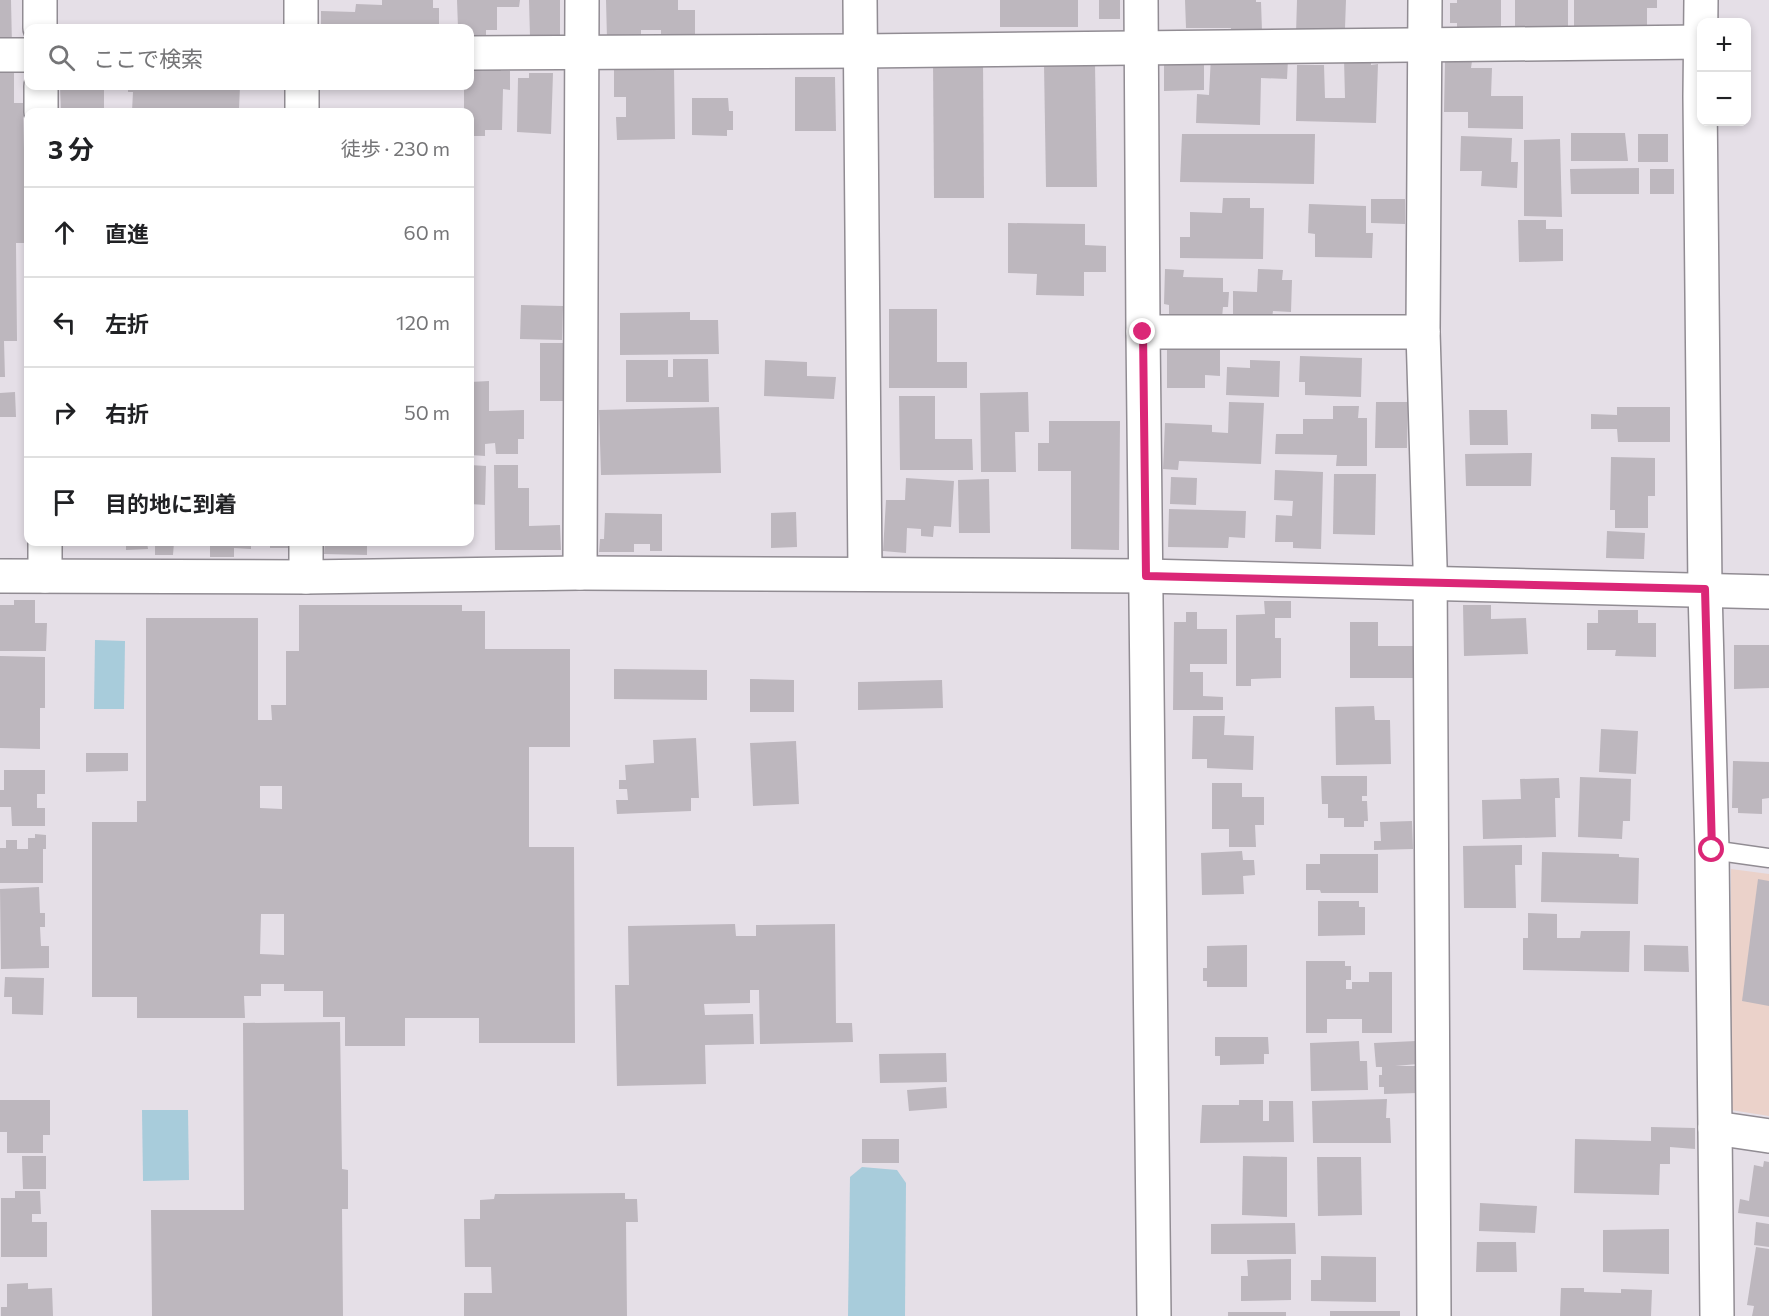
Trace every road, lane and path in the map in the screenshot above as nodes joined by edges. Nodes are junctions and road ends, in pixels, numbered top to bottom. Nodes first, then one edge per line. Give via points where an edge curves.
1 (40, 0) edge
2 (301, 0) edge
3 (582, 0) edge
4 (860, 0) edge
5 (1141, 0) edge
6 (1425, 0) edge
7 (1701, 0) edge
8 (1701, 18) edge
9 (40, 24) edge
10 (301, 24) edge
11 (1697, 42) edge
12 (1425, 46) junction
13 (1142, 48) junction
14 (861, 51) junction
15 (582, 52) junction
16 (474, 53) edge
17 (0, 55) edge
18 (24, 55) edge
19 (1701, 72) edge
20 (41, 90) edge
21 (302, 90) edge
22 (41, 108) edge
23 (302, 108) edge
24 (1143, 332) junction
25 (1423, 332) junction
26 (45, 546) edge
27 (306, 546) edge
28 (580, 573) junction
29 (865, 574) junction
30 (0, 576) edge
31 (45, 576) junction
32 (1146, 576) junction
33 (306, 577) junction
34 (1429, 582) junction
35 (1705, 589) junction
36 (1769, 592) edge
37 (1712, 850) junction
38 (1769, 858) edge
39 (1715, 1128) junction
40 (1769, 1136) edge
41 (1154, 1316) edge
42 (1434, 1316) edge
43 (1717, 1316) edge

1 - 9 street
2 - 10 street
3 - 15 street
4 - 14 street
5 - 13 street
6 - 12 street
7 - 8 street
11 - 12 street
12 - 13 street
12 - 25 street
13 - 14 street
13 - 24 street
14 - 15 street
14 - 29 street
15 - 16 street
15 - 28 street
17 - 18 street
19 - 35 street
20 - 22 street
21 - 23 street
24 - 25 street
24 - 32 street
25 - 34 street
26 - 31 street
27 - 33 street
28 - 29 street
28 - 33 street
29 - 32 street
30 - 31 street
31 - 33 street
32 - 34 street
32 - 41 street
34 - 35 street
34 - 42 street
35 - 36 street
35 - 37 street
37 - 38 lane
37 - 39 street
39 - 40 street
39 - 43 street

